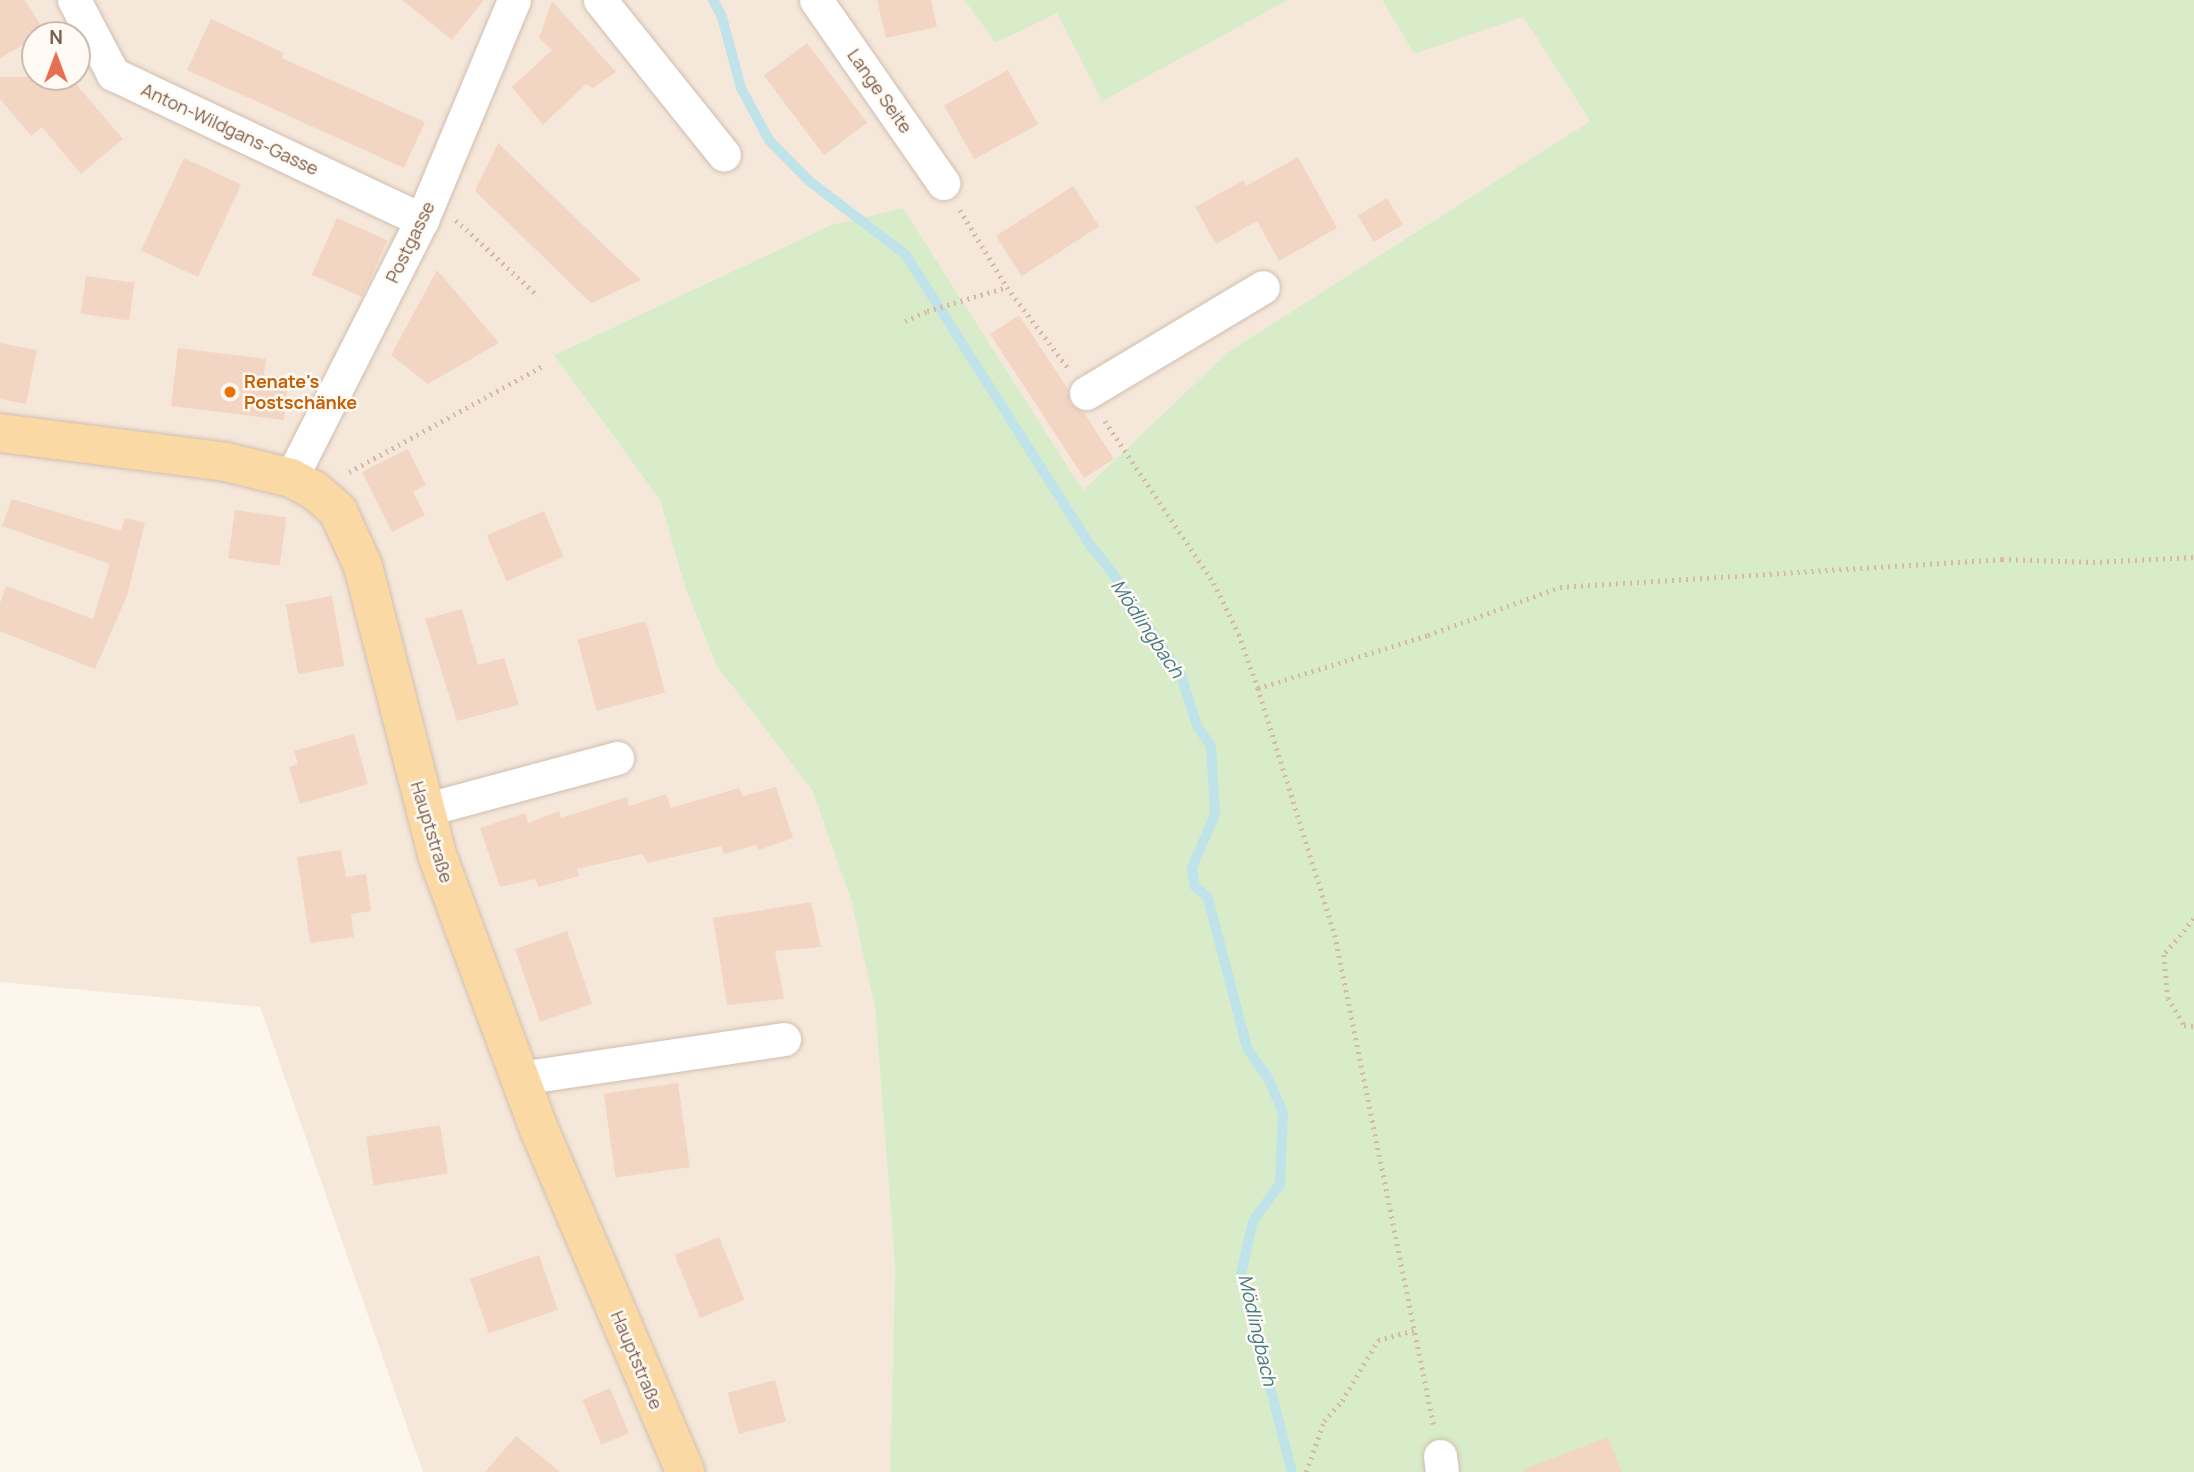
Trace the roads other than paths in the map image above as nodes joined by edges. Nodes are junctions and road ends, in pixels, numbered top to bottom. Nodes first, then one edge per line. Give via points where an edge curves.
1 (74, 0) edge
2 (514, 0) edge
3 (600, 0) edge
4 (816, 0) edge
5 (724, 155) dead end
6 (943, 183) road end
7 (427, 209) junction
8 (1264, 287) dead end
9 (1086, 393) road end
10 (0, 433) edge
11 (303, 484) junction
12 (617, 758) dead end
13 (424, 810) junction
14 (784, 1039) dead end
15 (520, 1079) junction
16 (685, 1472) edge

1 - 7 street, Anton-Wildgans-Gasse via 113,74
2 - 7 street, Postgasse
3 - 5 street
4 - 6 street, Lange Seite
7 - 11 street, Postgasse
8 - 9 street
10 - 11 main road, Hauptstraße via 226,462
11 - 13 main road, Hauptstraße via 338,511 363,566
12 - 13 street
13 - 15 main road, Hauptstraße via 436,855
14 - 15 street
15 - 16 main road, Hauptstraße

